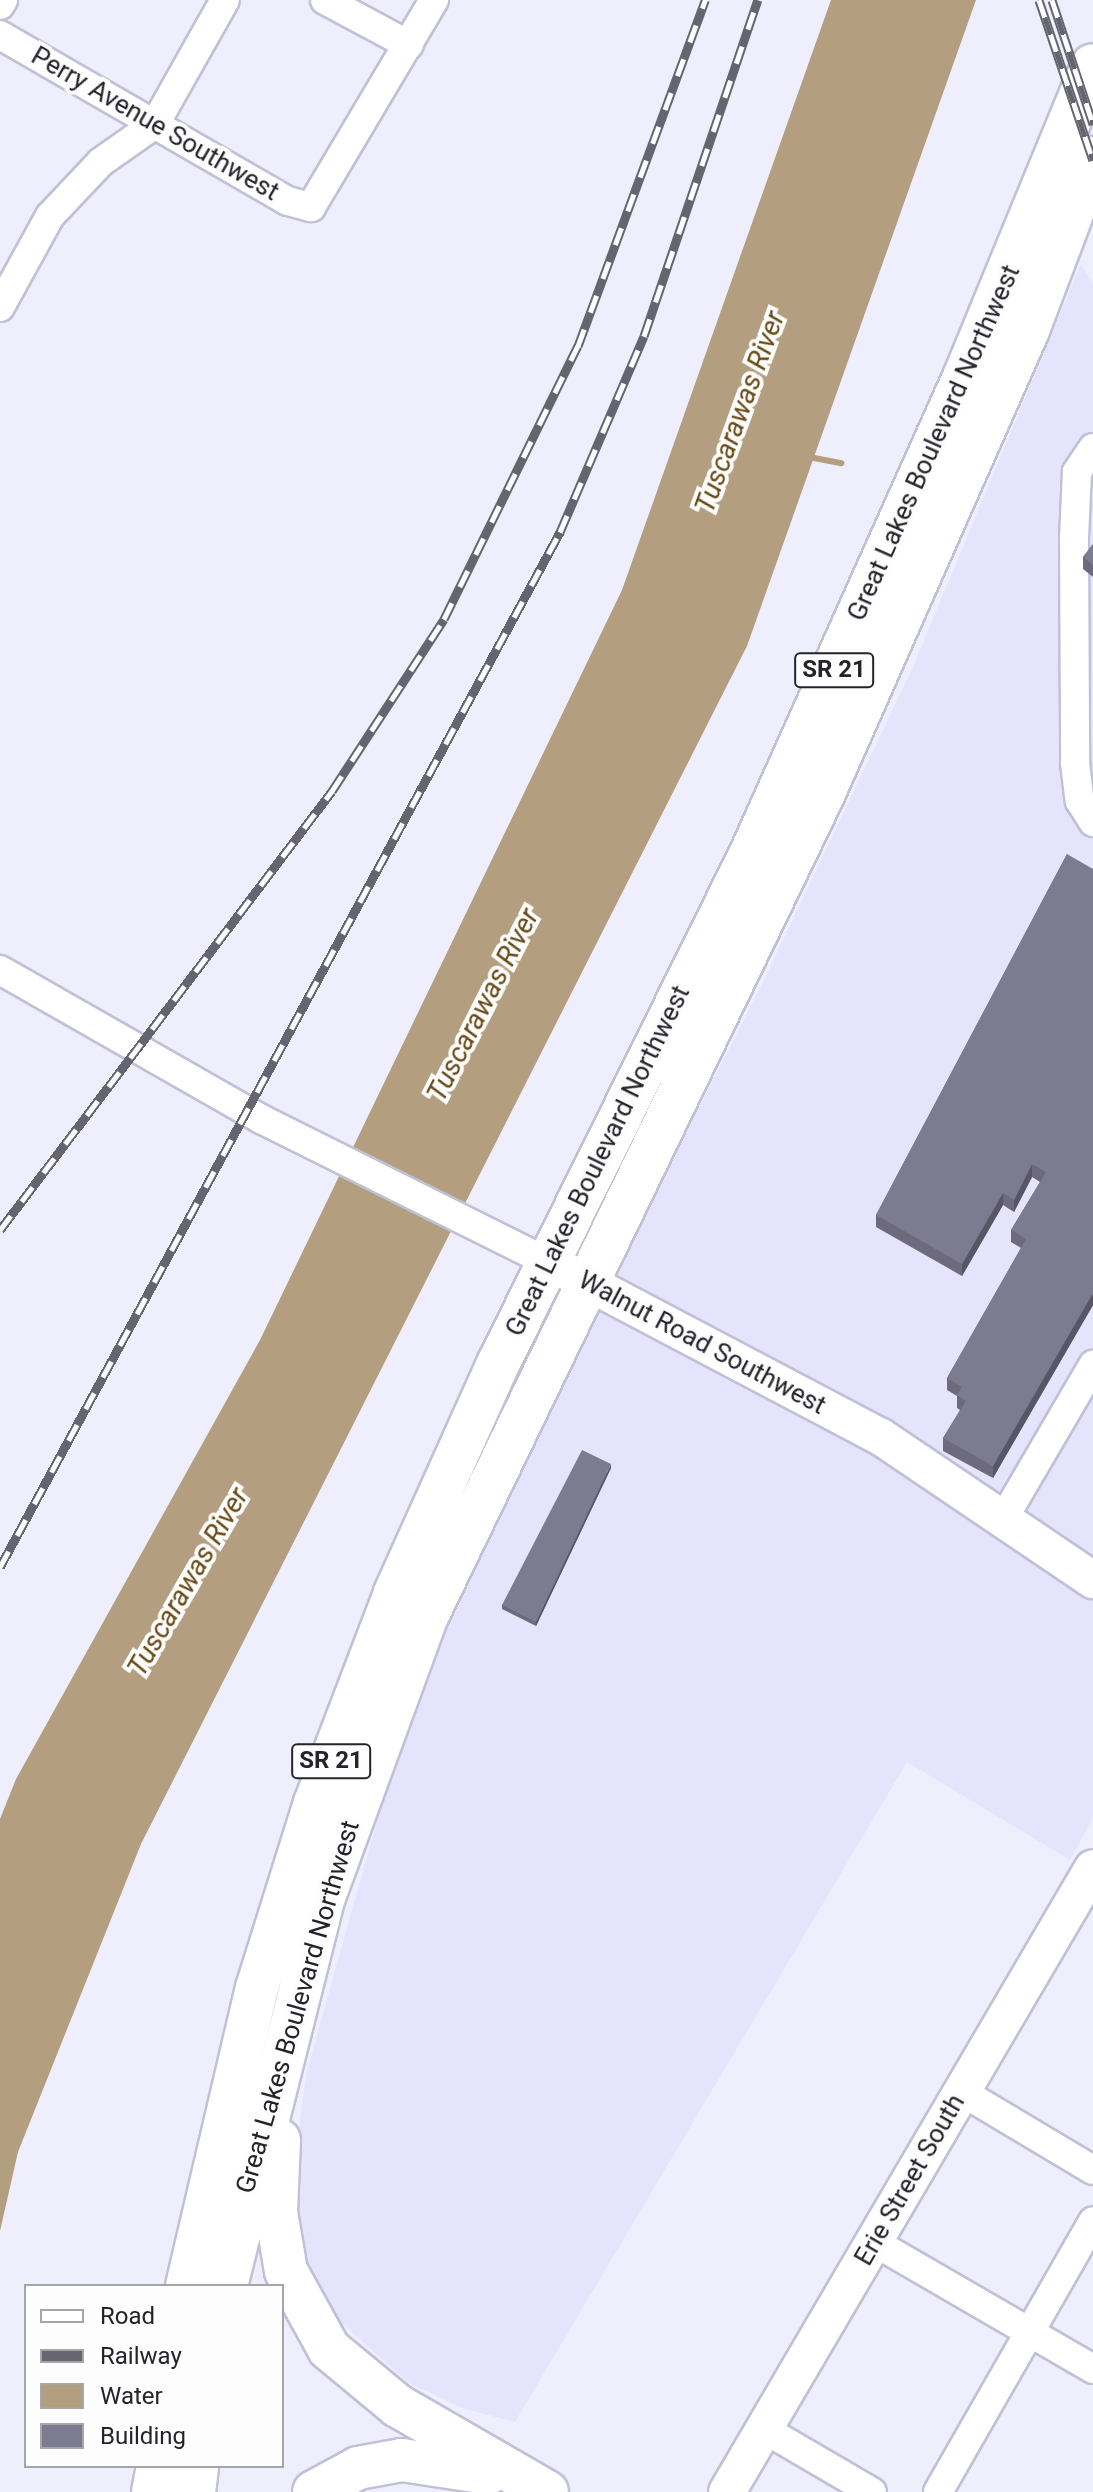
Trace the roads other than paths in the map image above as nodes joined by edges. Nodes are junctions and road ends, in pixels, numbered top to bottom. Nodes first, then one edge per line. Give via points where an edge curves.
1 (3, 0) edge
2 (225, 0) edge
3 (325, 0) edge
4 (434, 0) edge
5 (0, 5) edge
6 (0, 35) edge
7 (409, 45) junction
8 (1093, 65) edge
9 (155, 124) junction
10 (1093, 158) edge
11 (0, 307) edge
12 (1093, 448) edge
13 (1093, 822) edge
14 (0, 970) edge
15 (548, 1262) junction
16 (585, 1282) junction
17 (1093, 1365) edge
18 (1002, 1521) junction
19 (1093, 1580) edge
20 (1093, 1868) edge
21 (312, 1937) junction
22 (962, 2092) junction
23 (1093, 2170) edge
24 (1093, 2221) edge
25 (874, 2242) junction
26 (187, 2284) edge
27 (226, 2284) edge
28 (1029, 2332) junction
29 (1093, 2369) edge
30 (764, 2429) junction
31 (159, 2468) edge
32 (197, 2468) edge
33 (154, 2492) edge
34 (194, 2492) edge
35 (314, 2492) edge
36 (528, 2492) edge
37 (547, 2492) edge
38 (727, 2492) edge
39 (872, 2492) edge
40 (938, 2492) edge

1 - 5 street
2 - 9 street
3 - 7 street
4 - 7 street
6 - 9 street, Perry Avenue Southwest
7 - 9 street, Perry Avenue Southwest via 311,207
8 - 15 highway, Great Lakes Boulevard Northwest / SR 21 via 842,652
9 - 11 street via 101,162 50,216
10 - 16 highway, Great Lakes Boulevard Northwest / SR 21 via 1028,330 823,795
12 - 13 street via 1077,472 1074,567 1075,763 1080,801
14 - 15 street, Walnut Road Southwest via 283,1130
15 - 16 main road, Walnut Road Southwest
15 - 26 highway, Great Lakes Boulevard Northwest / SR 21 via 407,1566 315,1803 241,2046
16 - 18 main road, Walnut Road Southwest via 881,1437
16 - 21 highway, Great Lakes Boulevard Northwest / SR 21 via 427,1616
17 - 18 street
18 - 19 main road, Walnut Road Southwest
20 - 22 main road, Erie Street South
21 - 27 highway, Great Lakes Boulevard Northwest / SR 21
21 - 37 highway via 275,2182 279,2242 297,2299 329,2349 373,2389
22 - 23 street
22 - 25 main road, Erie Street South
24 - 28 street
25 - 28 street
25 - 30 main road, Erie Street South
28 - 29 street
28 - 40 street
30 - 38 main road, Erie Street South
30 - 39 street
31 - 33 highway
32 - 34 highway
35 - 36 highway via 372,2464 432,2459 475,2468

